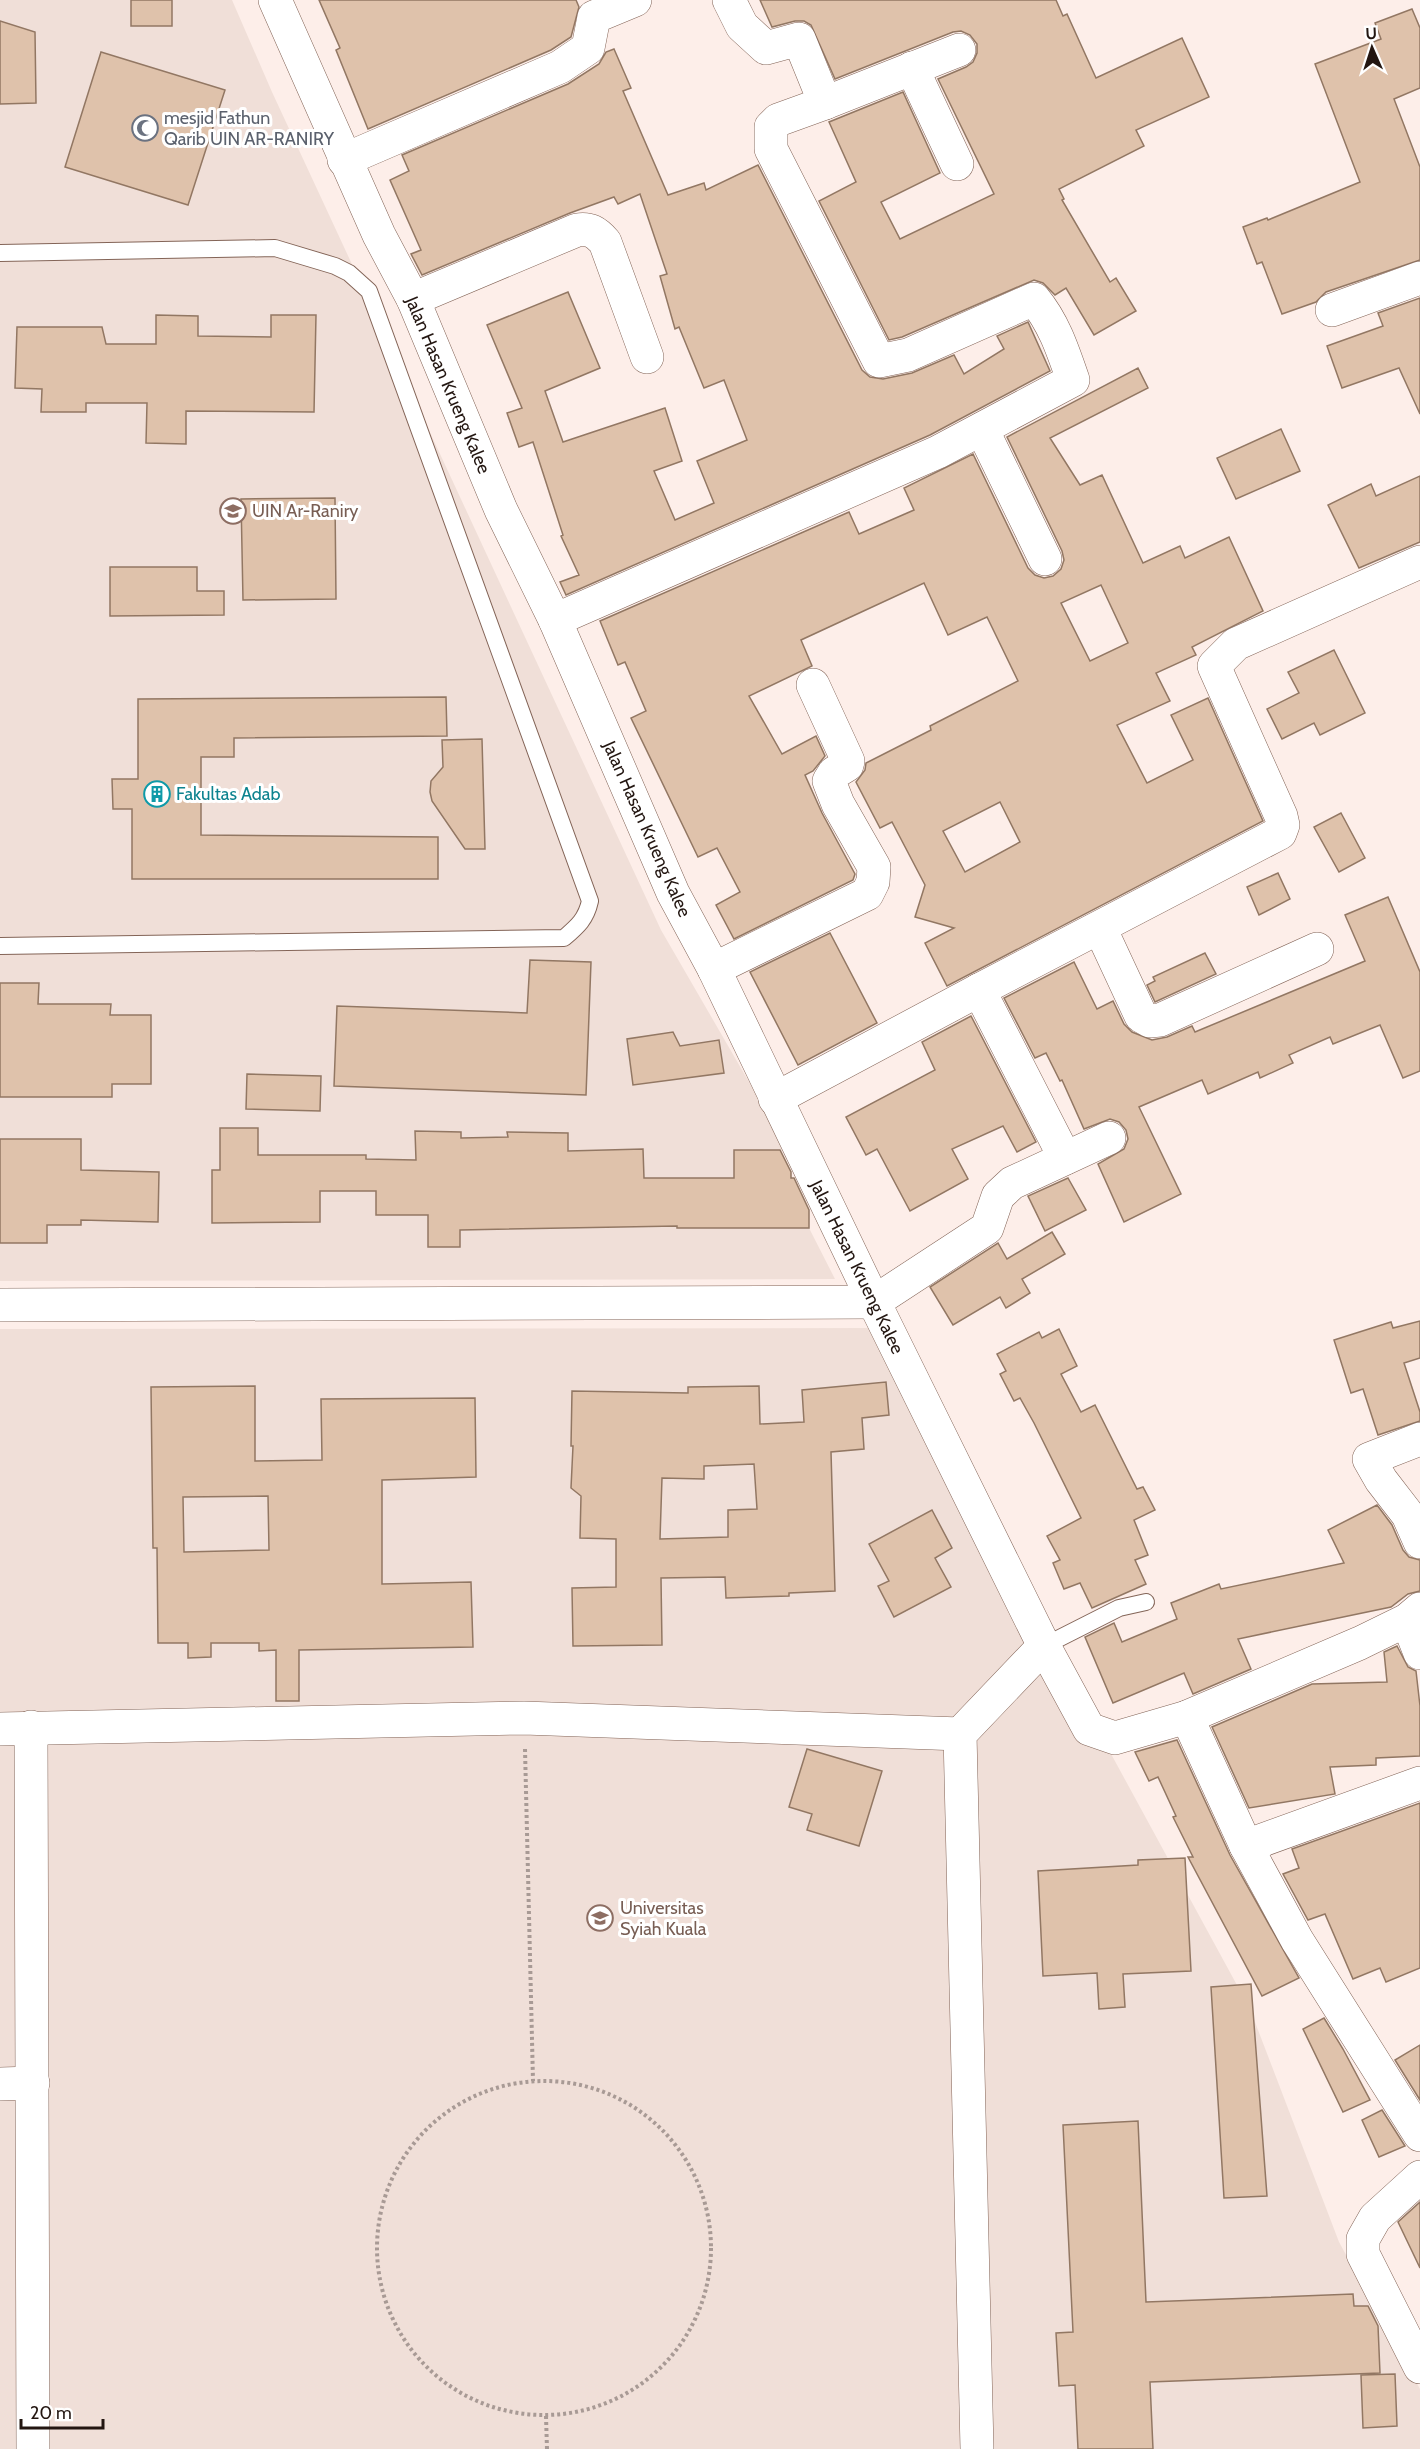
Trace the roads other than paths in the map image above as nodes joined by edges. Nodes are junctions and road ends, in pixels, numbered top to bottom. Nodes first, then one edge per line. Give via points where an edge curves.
1 (275, 0) edge
2 (635, 0) edge
3 (729, 0) edge
4 (959, 50) dead end
5 (912, 68) junction
6 (825, 104) junction
7 (344, 160) junction
8 (957, 164) dead end
9 (0, 253) edge
10 (1420, 278) edge
11 (413, 299) junction
12 (1332, 310) dead end
13 (647, 357) dead end
14 (982, 429) junction
15 (1045, 559) dead end
16 (1420, 562) edge
17 (555, 620) junction
18 (813, 685) dead end
19 (1100, 928) junction
20 (0, 946) edge
21 (1317, 948) dead end
22 (714, 969) junction
23 (979, 990) junction
24 (775, 1099) junction
25 (1109, 1138) dead end
26 (1065, 1158) junction
27 (874, 1302) junction
28 (0, 1305) edge
29 (1420, 1439) edge
30 (1420, 1542) edge
31 (1146, 1602) dead end
32 (1414, 1615) edge
33 (1044, 1646) junction
34 (1420, 1653) edge
35 (1187, 1717) junction
36 (15, 1728) edge
37 (960, 1734) junction
38 (1420, 1783) edge
39 (1246, 1846) junction
40 (33, 2083) junction
41 (0, 2084) edge
42 (1420, 2134) edge
43 (1420, 2177) edge
44 (1420, 2367) edge
45 (33, 2449) edge
46 (978, 2449) edge

1 - 7 street, Jalan Hasan Krueng Kalee
2 - 7 street via 594,17 588,48 560,67
3 - 6 street via 742,26 766,48 799,39
4 - 5 street
5 - 6 street
5 - 8 street
6 - 14 street via 778,120 771,127 771,149 879,361 908,355 1034,299 1061,343 1073,380
7 - 11 street, Jalan Hasan Krueng Kalee
9 - 20 lane via 275,248 335,266 369,291 590,901 582,924 564,938
10 - 12 street
11 - 13 street via 586,228 605,242
11 - 17 street, Jalan Hasan Krueng Kalee via 501,510
14 - 15 street
14 - 17 street via 938,452
16 - 19 street via 1236,644 1214,666 1281,816 1280,833
17 - 22 street, Jalan Hasan Krueng Kalee via 673,893
18 - 22 street via 848,761 830,782 838,804 874,867 873,882 867,894
19 - 21 street via 1141,1016 1150,1020 1160,1020
19 - 23 street
22 - 24 street, Jalan Hasan Krueng Kalee
23 - 24 street
23 - 26 street
24 - 27 street, Jalan Hasan Krueng Kalee
25 - 26 street
26 - 27 street via 1012,1182 998,1196 987,1228
27 - 28 street
27 - 33 street, Jalan Hasan Krueng Kalee
29 - 30 street via 1369,1459 1408,1515
31 - 33 lane via 1119,1608
32 - 34 street
32 - 35 street, Jalan Hasan Krueng Kalee via 1360,1643
33 - 35 street, Jalan Hasan Krueng Kalee via 1089,1729 1115,1738
33 - 37 street
35 - 39 street
36 - 37 street via 524,1718
36 - 40 street
37 - 46 street
38 - 39 street
39 - 42 street via 1297,1941
40 - 41 street
40 - 45 street
43 - 44 street via 1375,2218 1363,2239 1365,2262

